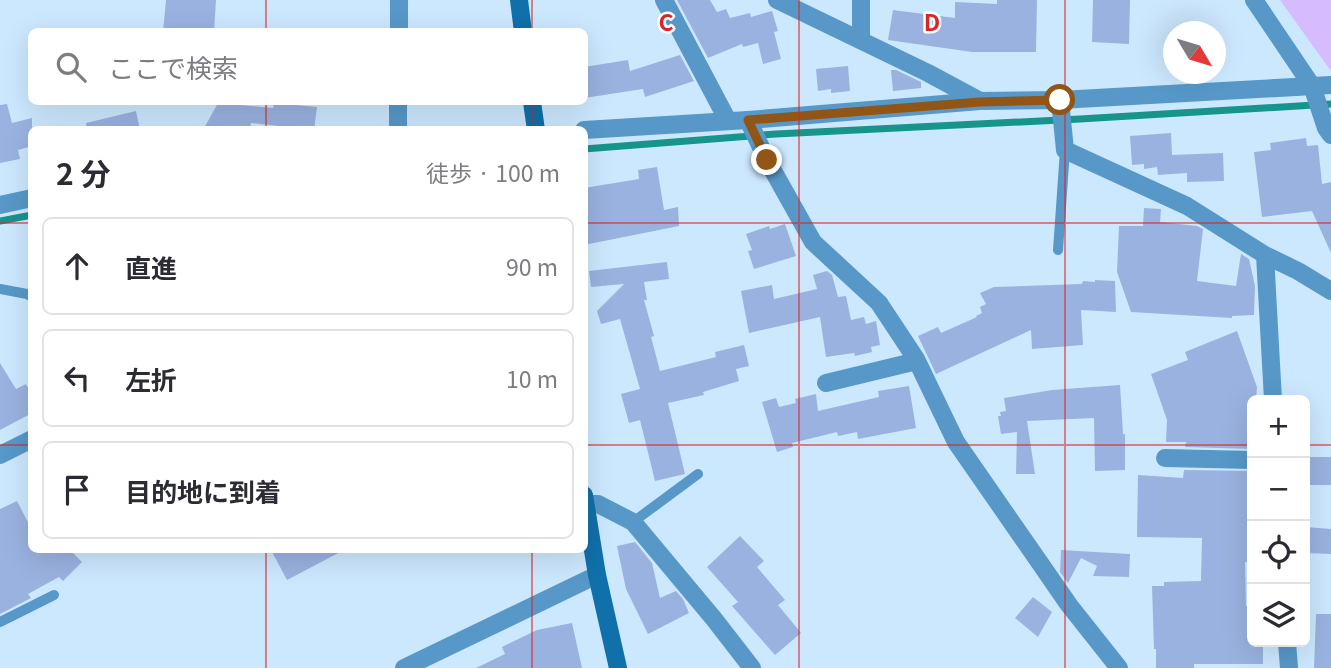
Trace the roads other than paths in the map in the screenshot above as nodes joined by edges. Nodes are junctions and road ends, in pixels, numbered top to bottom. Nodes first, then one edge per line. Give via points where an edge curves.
1 (399, 0) edge
2 (519, 0) edge
3 (664, 0) edge
4 (776, 0) edge
5 (861, 0) edge
6 (1254, 0) edge
7 (399, 28) edge
8 (522, 28) edge
9 (862, 40) junction
10 (1320, 89) edge
11 (980, 102) junction
12 (398, 105) edge
13 (532, 105) edge
14 (1060, 105) junction
15 (728, 121) junction
16 (750, 123) junction
17 (398, 126) edge
18 (535, 126) edge
19 (588, 130) edge
20 (1331, 135) edge
21 (1065, 150) junction
22 (28, 199) edge
23 (0, 205) edge
24 (1058, 250) dead end
25 (1265, 255) junction
26 (0, 289) edge
27 (1331, 291) edge
28 (28, 295) edge
29 (917, 361) junction
30 (826, 383) dead end
31 (1273, 395) edge
32 (28, 441) edge
33 (0, 454) edge
34 (1166, 458) dead end
35 (1247, 460) edge
36 (698, 474) dead end
37 (588, 501) edge
38 (588, 519) edge
39 (633, 522) junction
40 (597, 575) junction
41 (54, 595) dead end
42 (0, 622) edge
43 (1287, 647) edge
44 (1101, 659) edge
45 (404, 668) edge
46 (618, 668) edge
47 (752, 668) edge
48 (1119, 668) edge
49 (1289, 668) edge

1 - 7 street
2 - 8 main road
3 - 15 street
4 - 9 street
5 - 9 street
6 - 10 street
9 - 11 street
10 - 14 street
10 - 20 street via 1322,115
11 - 14 street
11 - 16 street
12 - 17 street
13 - 18 main road
14 - 21 street
15 - 16 street
15 - 19 street
16 - 29 street via 813,242 879,303
21 - 24 lane
21 - 25 street via 1188,205
22 - 23 street
25 - 27 street
25 - 31 street
26 - 28 lane
29 - 30 street
29 - 44 street via 956,442
32 - 33 street
34 - 35 street
36 - 39 lane
37 - 39 street
38 - 40 main road
39 - 47 street
40 - 45 street
40 - 46 main road
41 - 42 lane
43 - 49 street
44 - 48 street

